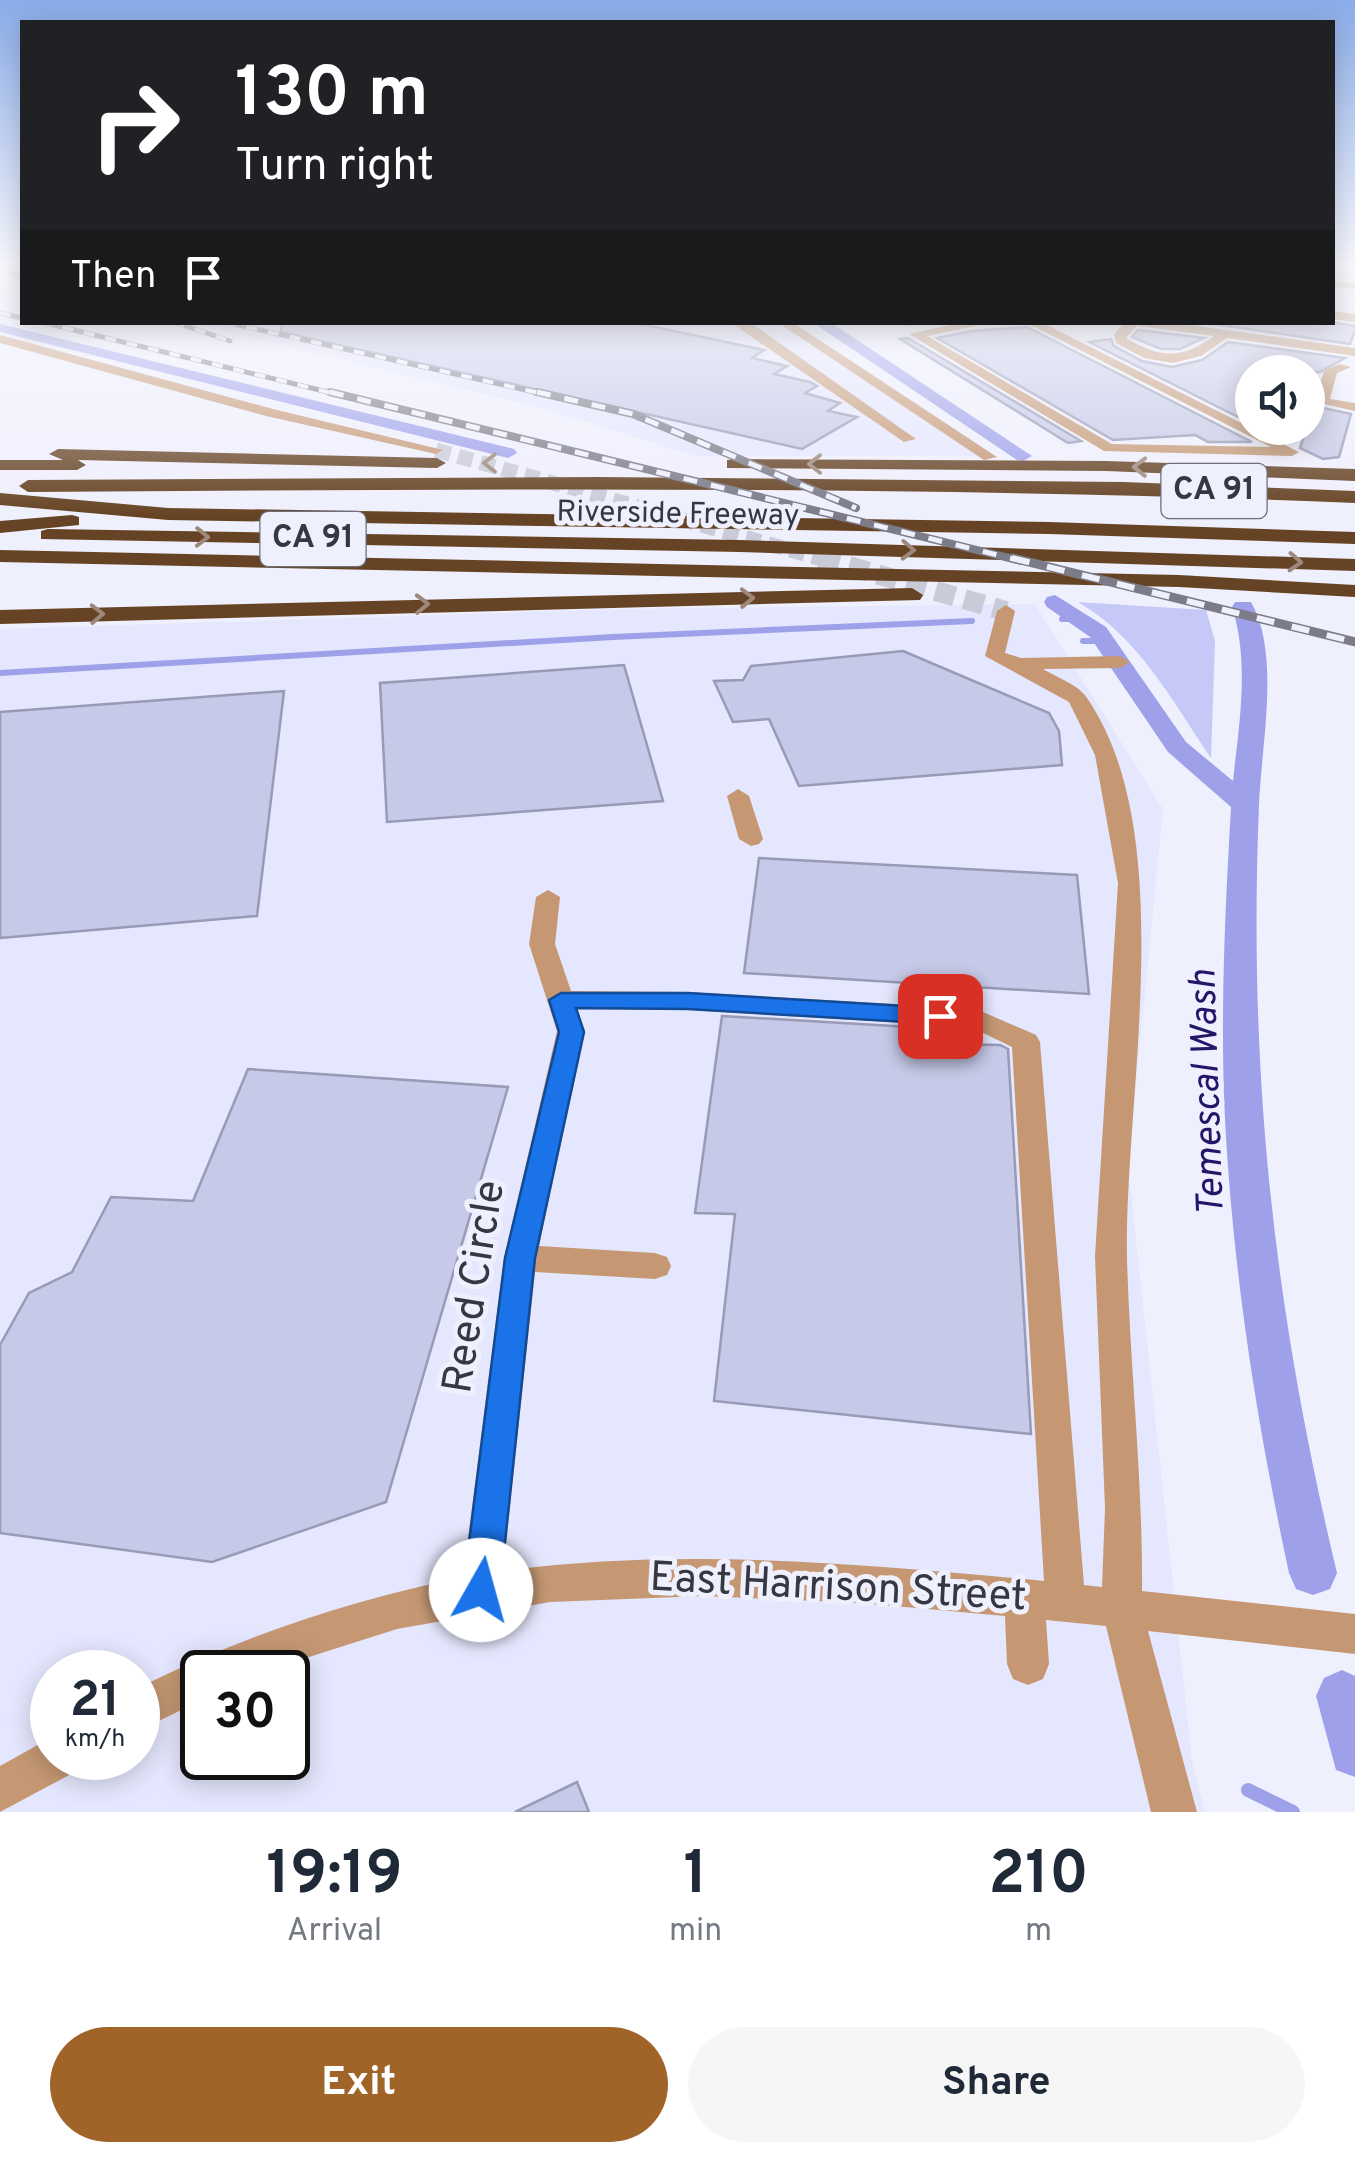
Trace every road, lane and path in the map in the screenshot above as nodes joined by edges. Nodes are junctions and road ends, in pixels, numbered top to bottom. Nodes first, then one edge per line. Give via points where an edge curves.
1 (34, 348) edge
2 (778, 348) edge
3 (822, 348) edge
4 (938, 348) edge
5 (1082, 348) edge
6 (1136, 348) edge
7 (1209, 348) edge
8 (1323, 348) edge
9 (1350, 351) edge
10 (1350, 368) edge
11 (1355, 406) edge
12 (910, 438) dead end
13 (0, 450) edge
14 (989, 458) dead end
15 (448, 459) junction
16 (522, 463) dead end
17 (0, 465) edge
18 (1355, 475) edge
19 (0, 494) edge
20 (1355, 497) edge
21 (1355, 510) edge
22 (563, 511) junction
23 (1328, 511) edge
24 (0, 512) edge
25 (0, 530) edge
26 (1355, 537) edge
27 (0, 556) edge
28 (1355, 565) edge
29 (557, 568) junction
30 (0, 569) edge
31 (1355, 592) edge
32 (1006, 611) dead end
33 (0, 617) edge
34 (1120, 662) dead end
35 (1020, 664) junction
36 (738, 796) dead end
37 (751, 839) dead end
38 (548, 897) dead end
39 (561, 1000) junction
40 (520, 1258) junction
41 (655, 1266) dead end
42 (481, 1590) junction
43 (1024, 1598) junction
44 (1065, 1603) junction
45 (1122, 1609) junction
46 (1355, 1634) edge
47 (267, 1650) edge
48 (1028, 1664) dead end
49 (30, 1773) edge
50 (0, 1790) edge
51 (1174, 1812) edge

1 - 15 street
2 - 12 street
3 - 14 street
4 - 5 street via 1108,448 1292,452
6 - 7 street via 1160,359 1199,356
8 - 9 street
9 - 10 street
10 - 11 street via 1332,372 1322,402
13 - 15 highway
15 - 17 highway
18 -> 16 highway
19 - 23 highway via 595,490
19 - 26 highway via 168,514
20 - 23 highway, CA 91
21 - 23 highway
22 - 23 highway
22 - 24 highway via 117,504
22 - 25 highway via 240,512
22 - 26 highway
25 -> 28 highway, Riverside Freeway / CA 91
27 - 29 highway, CA 91
29 - 30 highway
29 - 31 highway
33 -> 31 highway via 886,595
32 - 35 street via 995,656
34 - 35 street
35 - 45 street via 1077,698 1106,755 1130,883 1111,1256 1124,1508
36 - 37 street
38 - 39 street, Reed Circle via 542,944
39 - 40 street, Reed Circle via 571,1032
39 - 44 street via 976,1018 1026,1042
40 - 41 street
40 - 42 street, Reed Circle
42 - 43 street, East Harrison Street via 584,1579 790,1578
42 - 47 street, East Harrison Street
43 - 44 street, East Harrison Street
43 - 48 street
44 - 45 street, East Harrison Street
45 - 46 street, East Harrison Street
45 - 51 street
49 - 50 street

